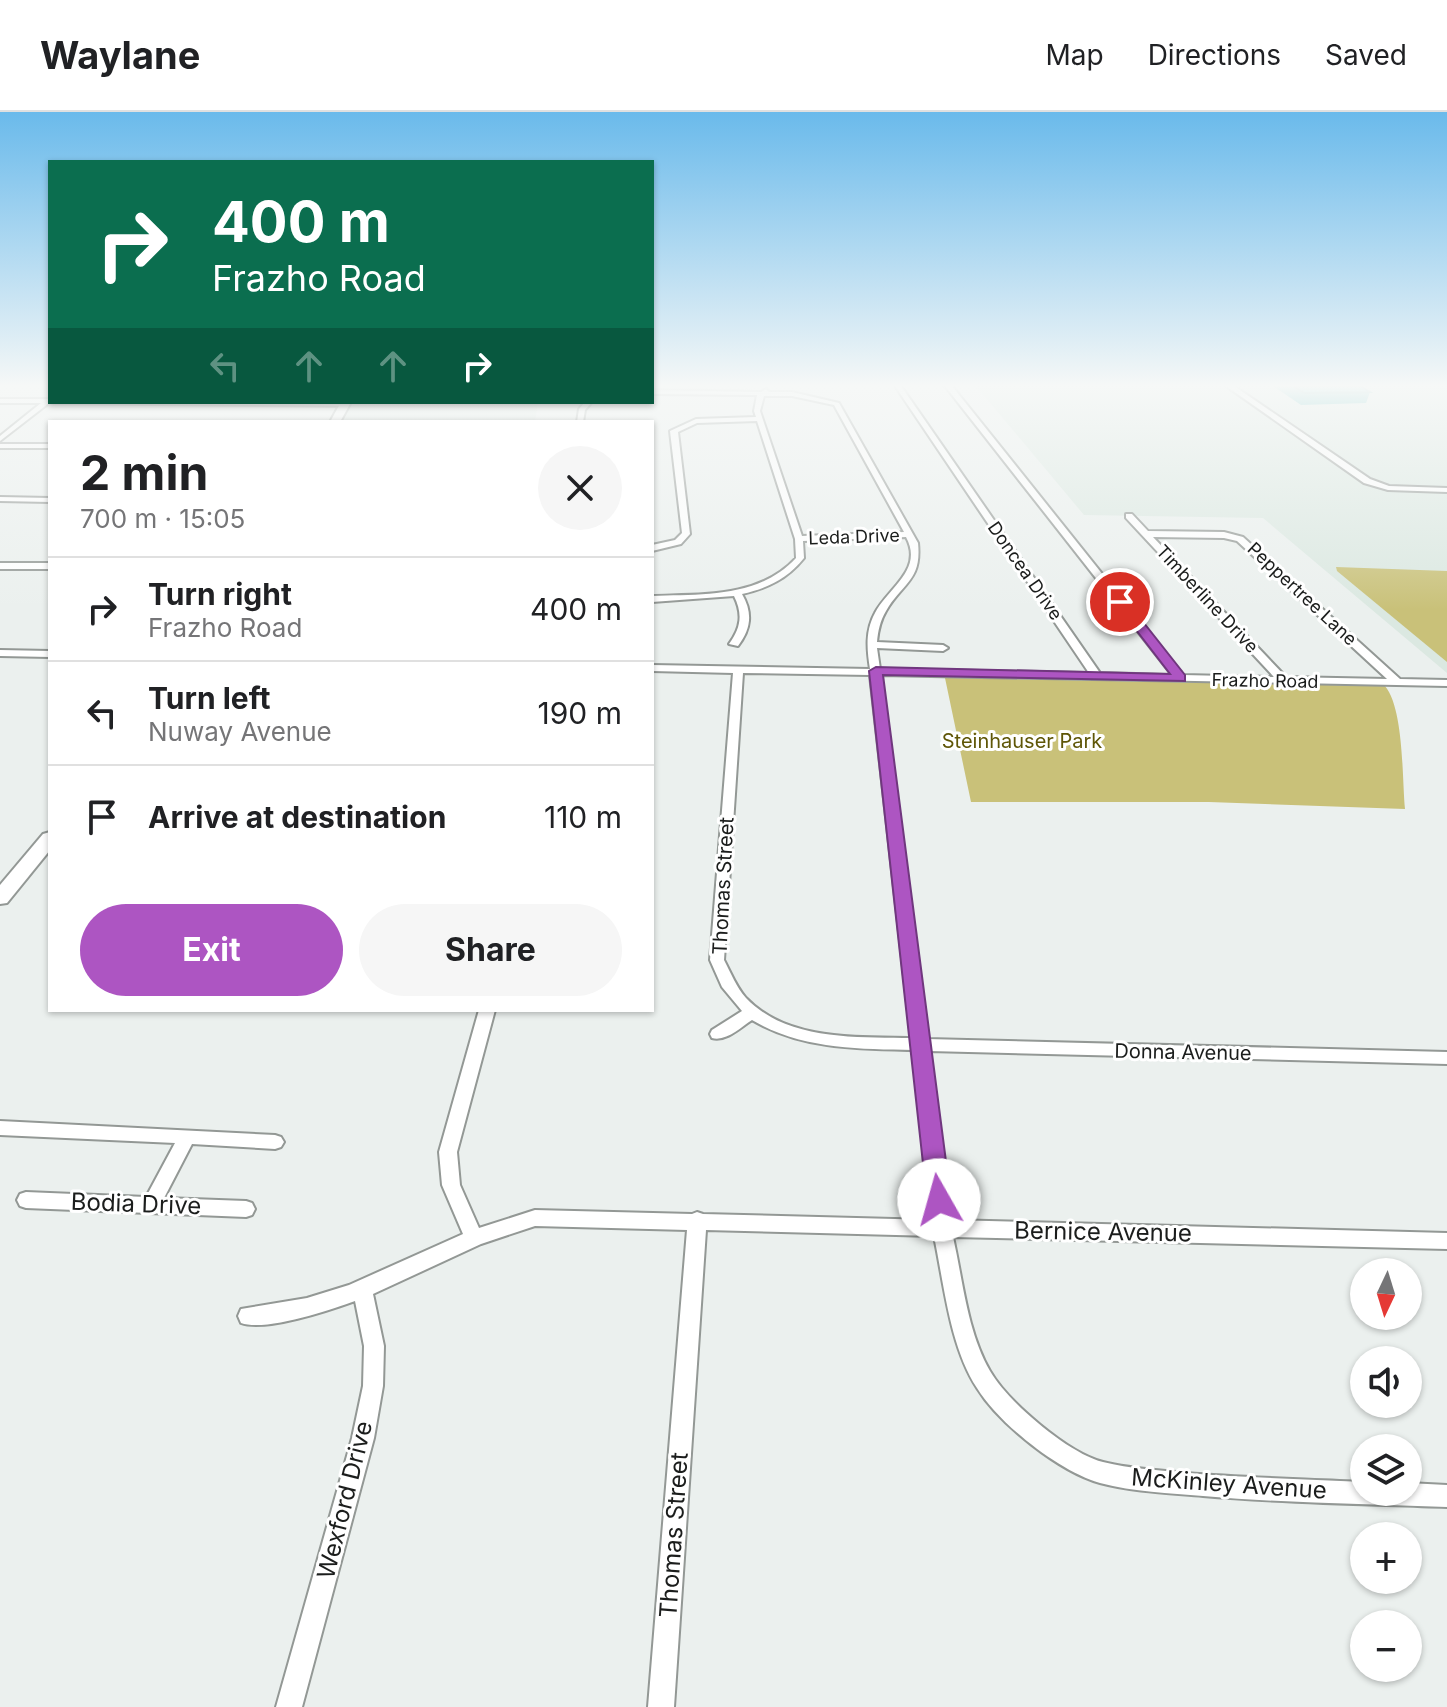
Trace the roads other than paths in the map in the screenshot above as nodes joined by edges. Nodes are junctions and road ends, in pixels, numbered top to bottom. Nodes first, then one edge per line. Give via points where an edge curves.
1 (676, 460) edge
2 (773, 460) edge
3 (870, 460) edge
4 (949, 460) edge
5 (1007, 460) edge
6 (1338, 460) edge
7 (1447, 490) edge
8 (0, 499) edge
9 (48, 500) edge
10 (1129, 516) dead end
11 (909, 534) junction
12 (1146, 534) junction
13 (799, 539) junction
14 (654, 548) edge
15 (0, 566) edge
16 (48, 566) edge
17 (736, 592) junction
18 (654, 599) edge
19 (734, 644) dead end
20 (872, 645) junction
21 (943, 648) dead end
22 (0, 653) edge
23 (48, 654) edge
24 (654, 668) edge
25 (738, 670) junction
26 (876, 671) junction
27 (1097, 677) junction
28 (1180, 678) junction
29 (1284, 681) junction
30 (1397, 682) junction
31 (1447, 683) edge
32 (48, 840) edge
33 (0, 898) edge
34 (486, 1012) edge
35 (751, 1013) junction
36 (718, 1034) dead end
37 (919, 1045) junction
38 (1447, 1058) edge
39 (0, 1128) edge
40 (187, 1137) junction
41 (275, 1142) dead end
42 (26, 1200) dead end
43 (151, 1205) junction
44 (246, 1209) dead end
45 (697, 1220) junction
46 (942, 1228) junction
47 (474, 1239) junction
48 (1447, 1241) edge
49 (362, 1290) junction
50 (248, 1316) dead end
51 (1447, 1496) edge
52 (289, 1707) edge
53 (661, 1707) edge

1 - 14 street via 686,534 678,542
2 - 13 street
3 - 11 street
4 - 27 street, Doncea Drive
5 - 28 street
6 - 7 street via 1374,485
8 - 9 street
10 - 12 street, Timberline Drive
11 - 13 street, Leda Drive
11 - 20 street via 916,552 913,569 876,616
12 - 29 street, Timberline Drive
12 - 30 street, Peppertree Lane via 1240,539
13 - 17 street via 800,558 788,572
15 - 16 street
17 - 18 street
17 - 19 street via 745,614 744,631
20 - 21 street
20 - 26 street, McKinley Avenue
22 - 23 street
24 - 25 street, Frazho Road
25 - 26 street, Frazho Road
25 - 35 street, Thomas Street via 717,960 734,998
26 - 27 street, Frazho Road
26 - 37 street, McKinley Avenue
27 - 28 street, Frazho Road
28 - 29 street, Frazho Road
29 - 30 street, Frazho Road
30 - 31 street, Frazho Road
32 - 33 main road
34 - 47 street via 448,1152 451,1185
35 - 36 street
35 - 37 street, Thomas Street via 814,1039
37 - 38 street, Donna Avenue
37 - 46 street, McKinley Avenue
39 - 40 street
40 - 41 street
40 - 43 street
42 - 43 street, Bodia Drive
43 - 44 street, Bodia Drive
45 - 46 street, Bernice Avenue
45 - 47 street, Bernice Avenue via 535,1218
45 - 53 street, Thomas Street
46 - 48 street, Bernice Avenue
46 - 51 street, McKinley Avenue via 965,1339 984,1381 1024,1426 1079,1463 1142,1480
47 - 49 street, Bernice Avenue
49 - 50 street via 308,1308
49 - 52 street, Wexford Drive via 374,1346 373,1386

